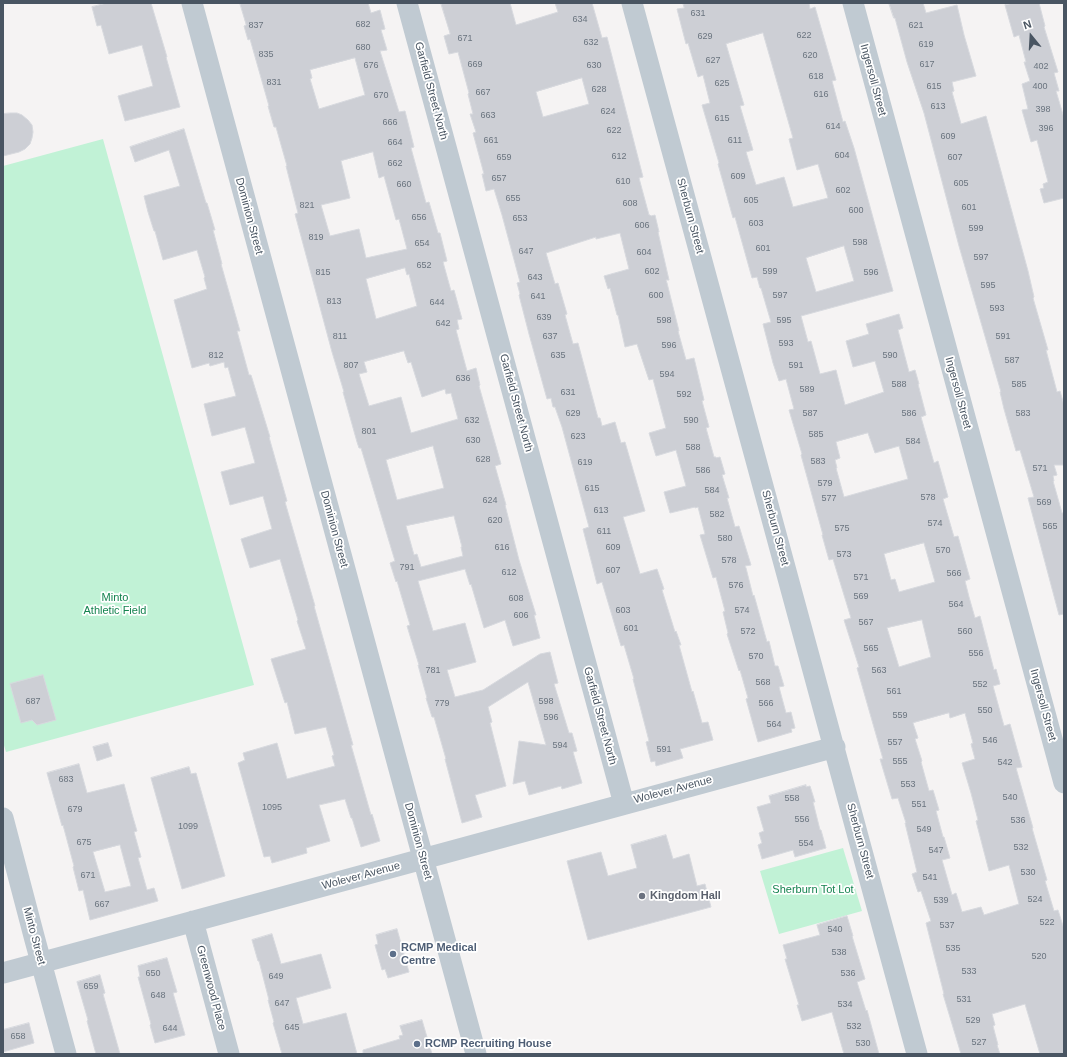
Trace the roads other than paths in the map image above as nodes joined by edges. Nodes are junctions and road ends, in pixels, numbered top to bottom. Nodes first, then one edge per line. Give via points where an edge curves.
1 (192, 3) edge
2 (407, 3) edge
3 (632, 3) edge
4 (853, 3) edge
5 (834, 747) junction
6 (1064, 782) edge
7 (624, 804) junction
8 (3, 818) edge
9 (423, 859) junction
10 (193, 922) junction
11 (41, 963) junction
12 (3, 973) edge
13 (66, 1054) edge
14 (229, 1054) edge
15 (476, 1054) edge
16 (917, 1054) edge

1 - 9 street, Dominion Street
2 - 7 street, Garfield Street North
3 - 5 street, Sherburn Street
4 - 6 street, Ingersoll Street
5 - 7 street, Wolever Avenue
5 - 16 street, Sherburn Street
7 - 9 street, Wolever Avenue
8 - 11 street, Minto Street
9 - 10 street, Wolever Avenue
9 - 15 street, Dominion Street
10 - 11 street, Wolever Avenue
10 - 14 street, Greenwood Place
11 - 12 street, Wolever Avenue
11 - 13 street, Minto Street

